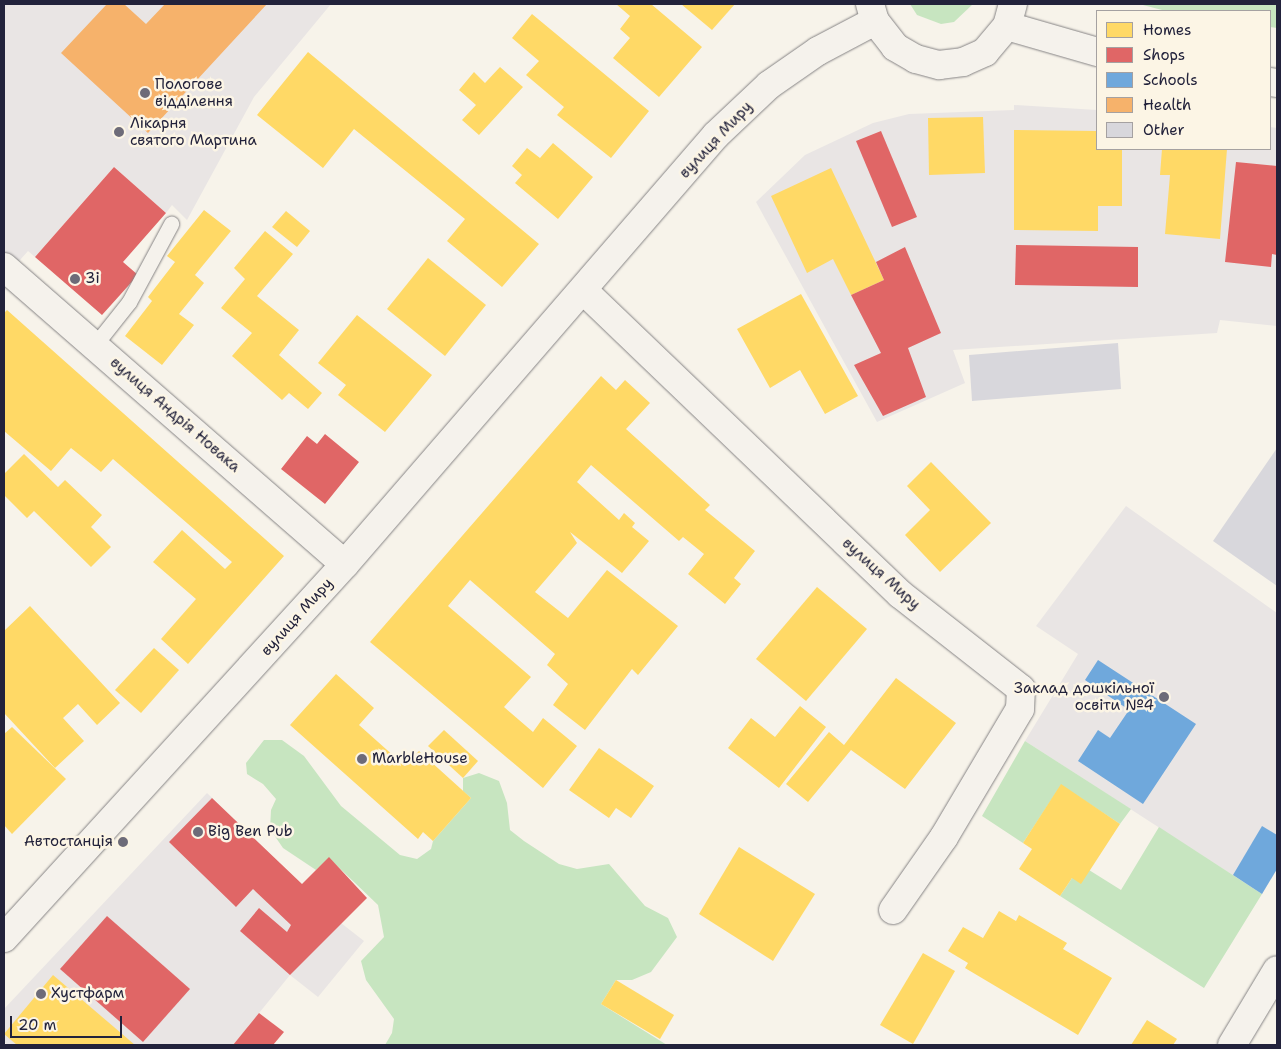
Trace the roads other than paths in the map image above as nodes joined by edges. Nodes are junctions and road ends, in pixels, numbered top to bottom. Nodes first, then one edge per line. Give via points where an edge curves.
1 (872, 12) edge
2 (1010, 15) edge
3 (1096, 52) edge
4 (171, 224) dead end
5 (4, 267) edge
6 (584, 291) junction
7 (94, 346) junction
8 (345, 564) junction
9 (893, 910) dead end
10 (4, 938) edge
11 (1277, 970) edge
12 (1232, 1045) edge

1 - 2 main road via 895,47 916,59 939,65 963,62 985,52
1 - 6 main road, вулиця Миру via 769,85 716,135
2 - 3 main road
4 - 7 lane via 129,302
5 - 7 main road, вулиця Андрія Новака
6 - 8 main road, вулиця Миру
6 - 9 main road, вулиця Миру via 900,594 1022,688 1020,709 944,838
7 - 8 main road, вулиця Андрія Новака
8 - 10 main road, вулиця Миру
11 - 12 main road

